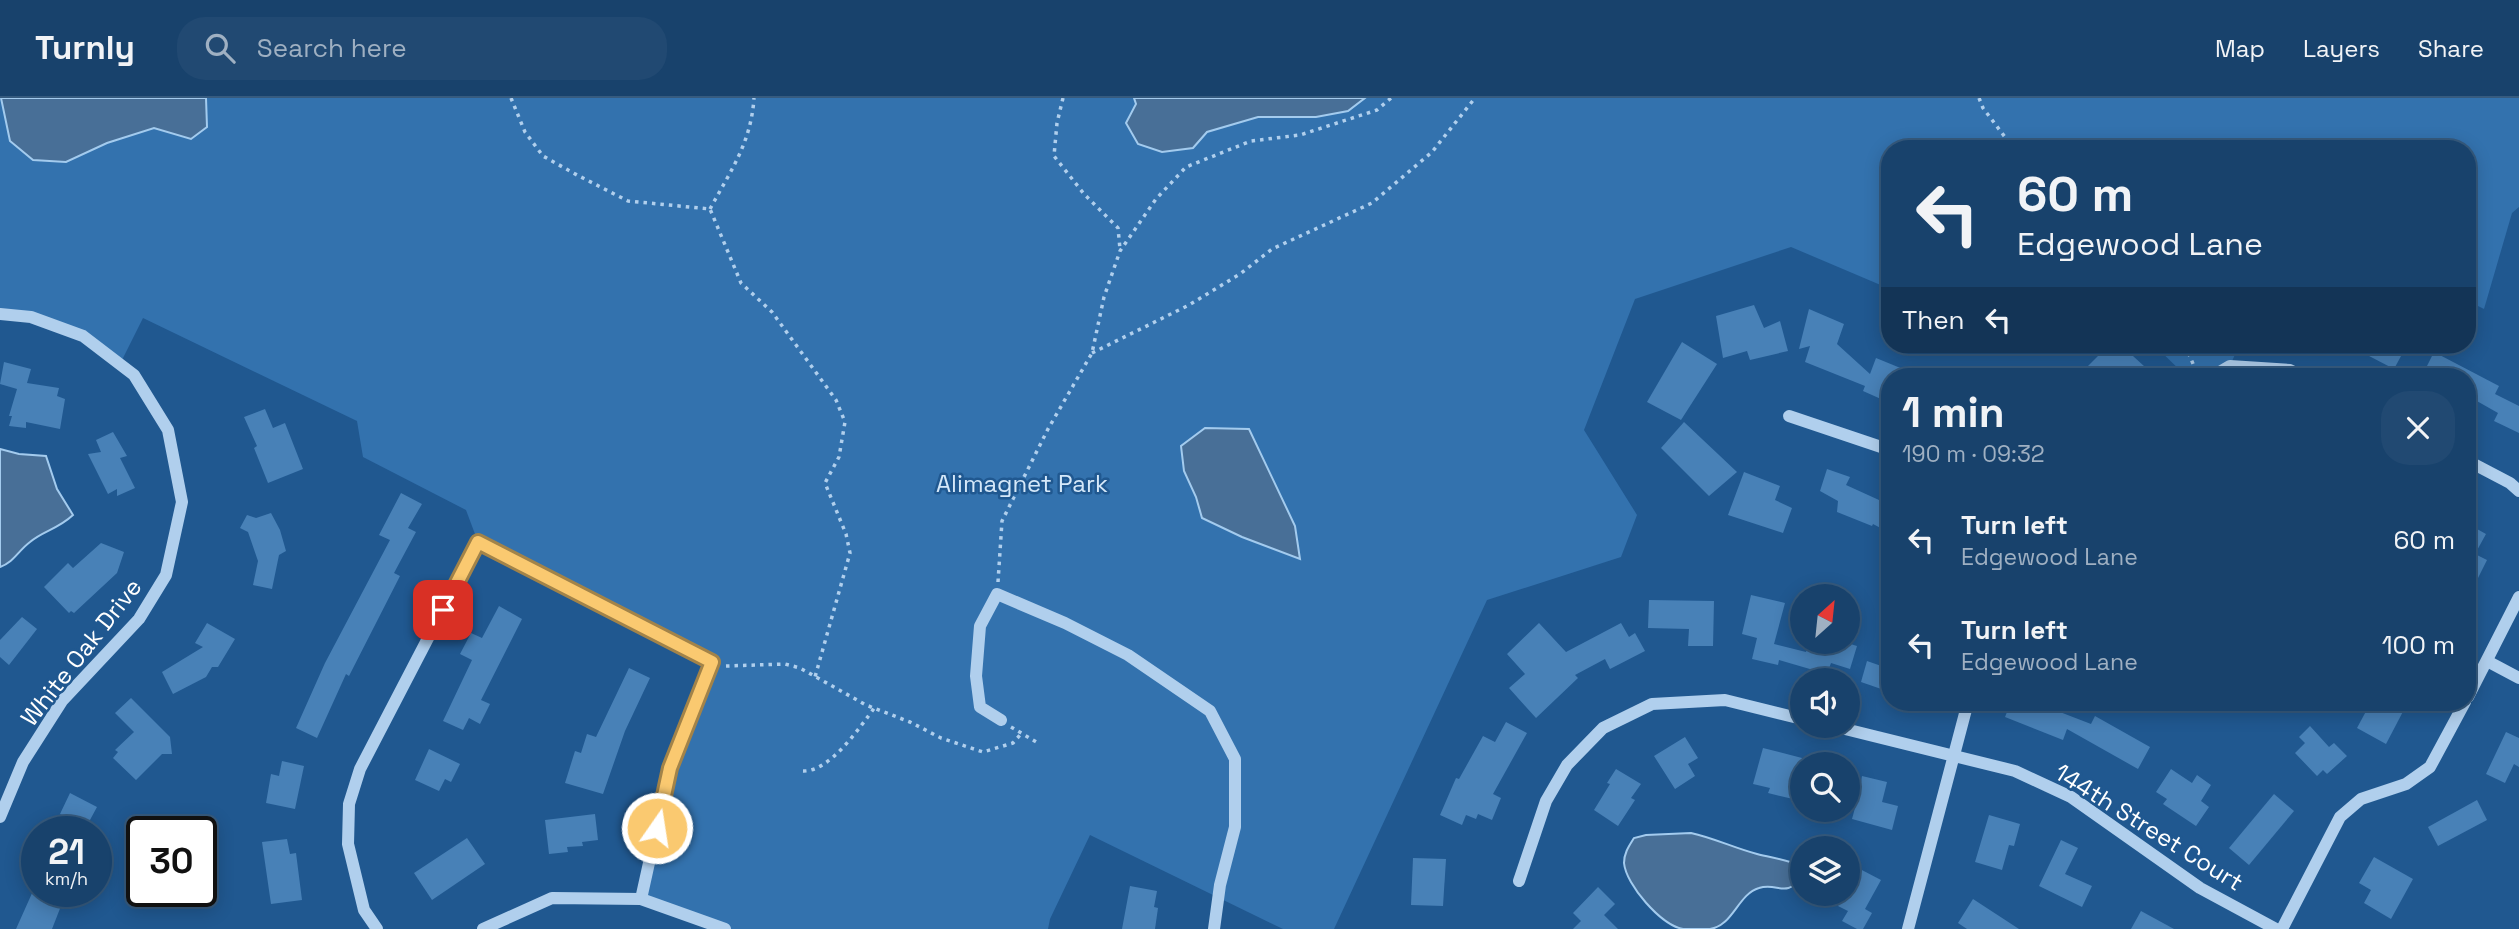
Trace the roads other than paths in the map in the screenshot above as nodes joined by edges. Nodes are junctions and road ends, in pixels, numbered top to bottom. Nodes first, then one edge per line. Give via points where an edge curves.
1 (0, 314) edge
2 (2227, 368) edge
3 (2260, 368) edge
4 (1789, 415) dead end
5 (1881, 447) edge
6 (2476, 465) edge
7 (2519, 491) edge
8 (2519, 597) edge
9 (2487, 661) junction
10 (2519, 678) edge
11 (2476, 681) edge
12 (1965, 711) edge
13 (2460, 711) edge
14 (1790, 716) edge
15 (1001, 720) road end
16 (1860, 733) edge
17 (1952, 755) junction
18 (0, 817) edge
19 (1519, 881) dead end
20 (641, 899) junction
21 (377, 929) edge
22 (483, 929) edge
23 (725, 929) edge
24 (1214, 929) edge
25 (1908, 929) edge
26 (2276, 929) edge
27 (2282, 929) edge

1 - 18 street, White Oak Drive via 31,317 83,335 134,375 168,430 182,502 166,575 139,619 62,701 23,762
2 - 3 street
4 - 5 street
6 - 7 street
8 - 9 street
9 - 10 street
9 - 11 street
12 - 17 street
13 - 27 street via 2430,767 2406,784 2361,799 2340,817
14 - 19 street via 1725,700 1652,704 1603,729 1567,765 1546,801
15 - 24 street via 980,707 976,676 980,626 997,594 1128,655 1210,711 1235,759 1235,827
16 - 17 street, 144th Street Court
17 - 25 street
17 - 26 street, 144th Street Court via 2015,771 2071,797 2200,888
20 - 21 street via 670,768 711,664 478,542 360,769 349,804 348,845 364,910
20 - 22 street via 552,898
20 - 23 street

